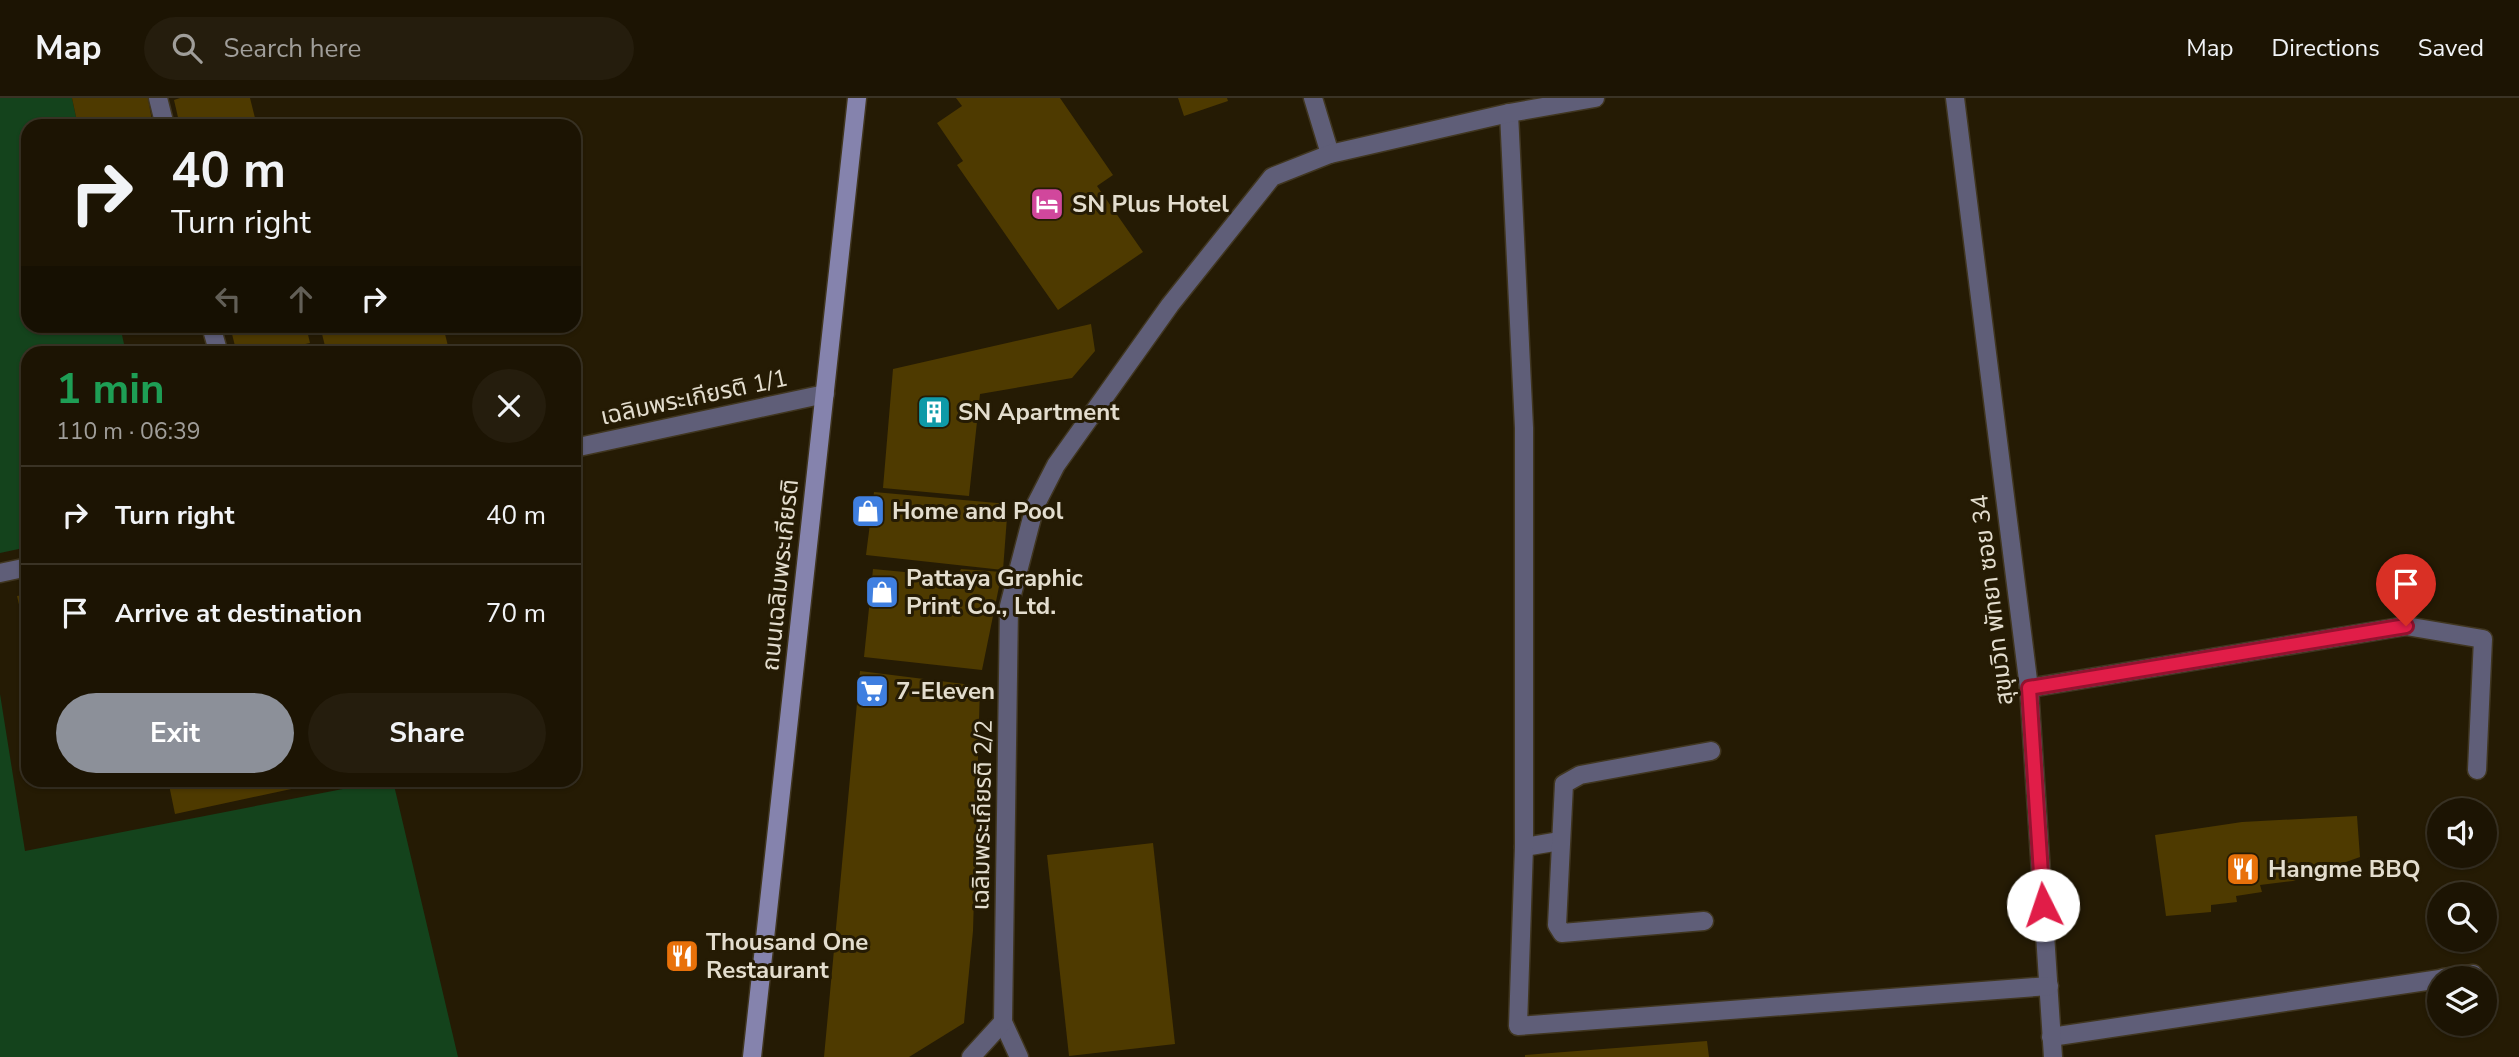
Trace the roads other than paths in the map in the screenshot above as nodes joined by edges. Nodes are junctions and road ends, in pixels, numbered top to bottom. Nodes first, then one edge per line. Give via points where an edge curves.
1 (158, 98) edge
2 (857, 98) edge
3 (1313, 98) edge
4 (1595, 98) edge
5 (1955, 98) edge
6 (1509, 113) junction
7 (162, 119) edge
8 (1330, 154) junction
9 (825, 394) junction
10 (581, 446) edge
11 (21, 568) edge
12 (0, 573) edge
13 (2029, 688) junction
14 (1711, 751) dead end
15 (2477, 770) dead end
16 (1560, 841) junction
17 (1524, 846) junction
18 (1704, 921) dead end
19 (2427, 981) edge
20 (2049, 986) junction
21 (1003, 1022) junction
22 (2051, 1037) junction
23 (752, 1057) edge
24 (971, 1057) edge
25 (1019, 1057) edge
26 (2053, 1057) edge

1 - 7 street
2 - 9 main road, ถนนเฉลิมพระเกียรติ
3 - 8 street
4 - 6 street, เฉลิมพระเกียรติ 2/2
5 - 13 street, สุขุมวิท พัทยา ซอย 34
6 - 8 street, เฉลิมพระเกียรติ 2/2
6 - 17 street via 1524,428
8 - 21 street, เฉลิมพระเกียรติ 2/2 via 1272,177 1170,305 1056,465 1035,506 1009,606
9 - 10 street, เฉลิมพระเกียรติ 1/1
9 - 23 main road, ถนนเฉลิมพระเกียรติ
11 - 12 street
13 - 15 street via 2406,626 2483,639
13 - 20 street, สุขุมวิท พัทยา ซอย 34
14 - 16 street via 1571,779 1564,784
16 - 17 street
16 - 18 street via 1556,925 1562,933
17 - 20 street via 1518,1026
19 - 22 street
20 - 22 street, สุขุมวิท พัทยา ซอย 34
21 - 24 street
21 - 25 street
22 - 26 street, สุขุมวิท พัทยา ซอย 34

